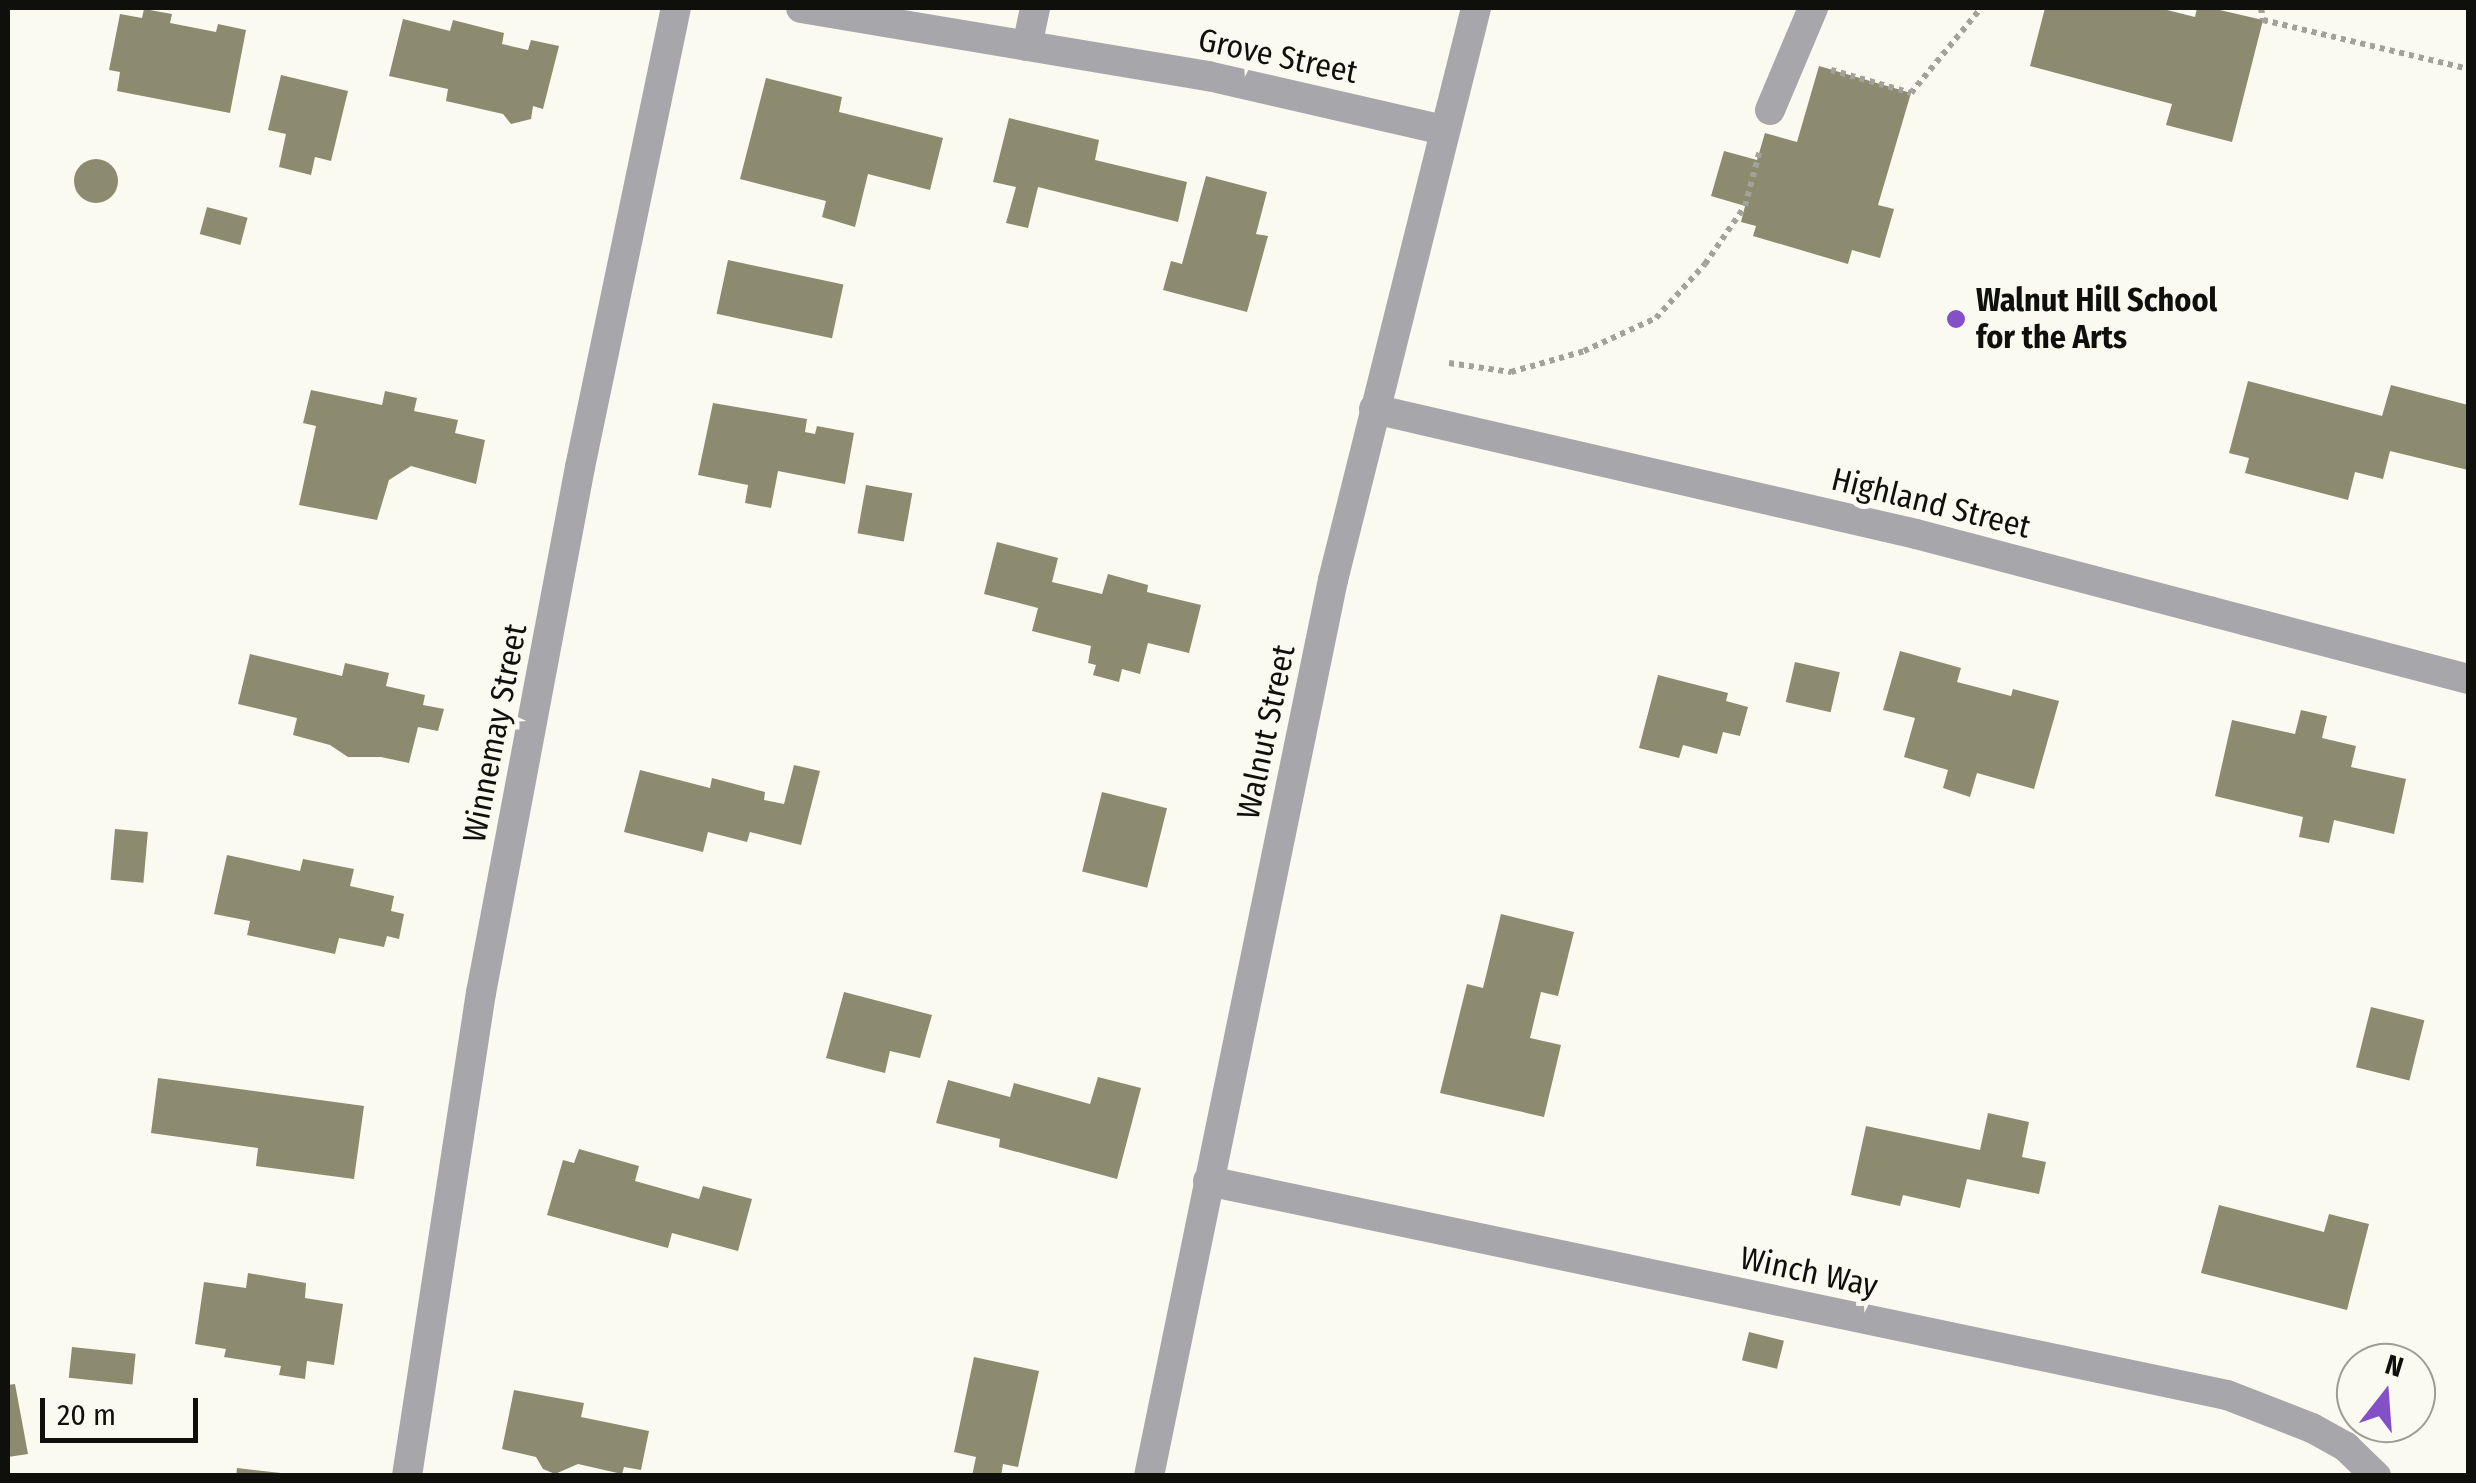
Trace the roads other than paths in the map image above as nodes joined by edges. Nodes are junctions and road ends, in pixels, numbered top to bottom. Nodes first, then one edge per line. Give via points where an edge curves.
1 (676, 8) edge
2 (801, 8) edge
3 (1035, 8) edge
4 (1476, 8) edge
5 (1813, 8) edge
6 (907, 16) edge
7 (1027, 46) junction
8 (1770, 110) road end
9 (1443, 130) junction
10 (1374, 409) junction
11 (2468, 680) edge
12 (1208, 1181) junction
13 (407, 1476) edge
14 (1149, 1476) edge
15 (2376, 1476) edge

1 - 13 street, Winnemay Street via 481,992
2 - 6 street, Grove Street
3 - 7 street
4 - 9 street, Walnut Street
5 - 8 street
6 - 7 street, Grove Street
7 - 9 street, Grove Street via 1208,76
9 - 10 street, Walnut Street
10 - 11 street, Highland Street via 1916,534
10 - 12 street, Walnut Street
12 - 14 street, Walnut Street
12 - 15 street, Winch Way via 2227,1396 2312,1428 2346,1447

